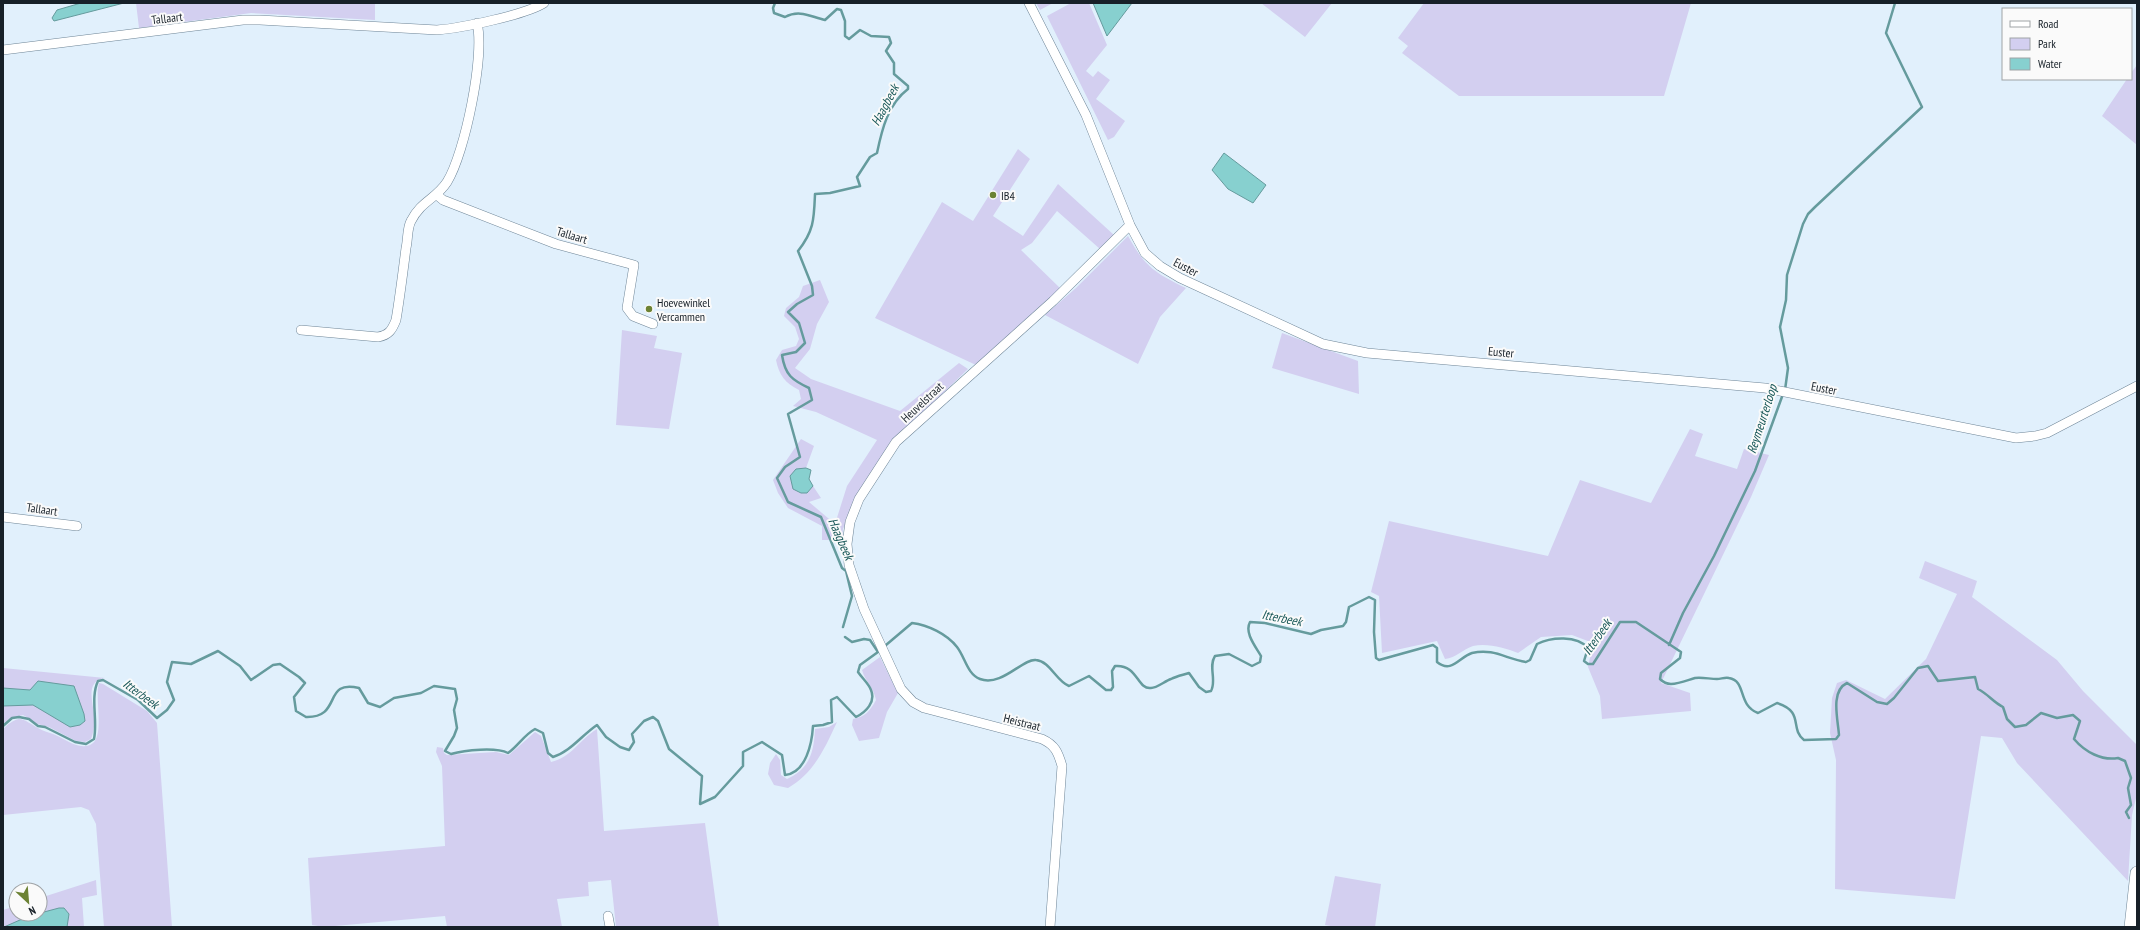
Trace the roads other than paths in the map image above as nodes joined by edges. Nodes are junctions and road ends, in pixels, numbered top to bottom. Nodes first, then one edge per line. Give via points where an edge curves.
1 (544, 3) edge
2 (1028, 3) edge
3 (477, 22) junction
4 (3, 50) edge
5 (436, 195) junction
6 (1130, 225) junction
7 (653, 324) dead end
8 (301, 330) dead end
9 (2137, 386) edge
10 (3, 517) edge
11 (77, 526) dead end
12 (882, 649) joint
13 (2137, 874) edge
14 (608, 916) dead end
15 (610, 927) edge
16 (1050, 927) edge
17 (2131, 927) edge

1 - 3 street, Tallaart via 534,8
2 - 6 street, Euster via 1086,115
3 - 4 street, Tallaart via 455,28 425,30 243,20
3 - 5 street via 477,62 469,113 452,174
5 - 7 street, Tallaart via 442,200 556,244 634,265 627,308 633,316
5 - 8 street via 420,206 410,222 396,320 386,336
6 - 9 street, Euster via 1145,253 1180,278 1303,335 1343,349 1765,388 2016,438 2047,433
6 - 12 street, Heuvelstraat via 1053,301 896,442 859,499 850,522 849,565
10 - 11 street, Tallaart
12 - 16 street, Heistraat via 901,688 913,702 924,708 1042,739 1052,743 1058,751 1062,766
13 - 17 main road
14 - 15 street

